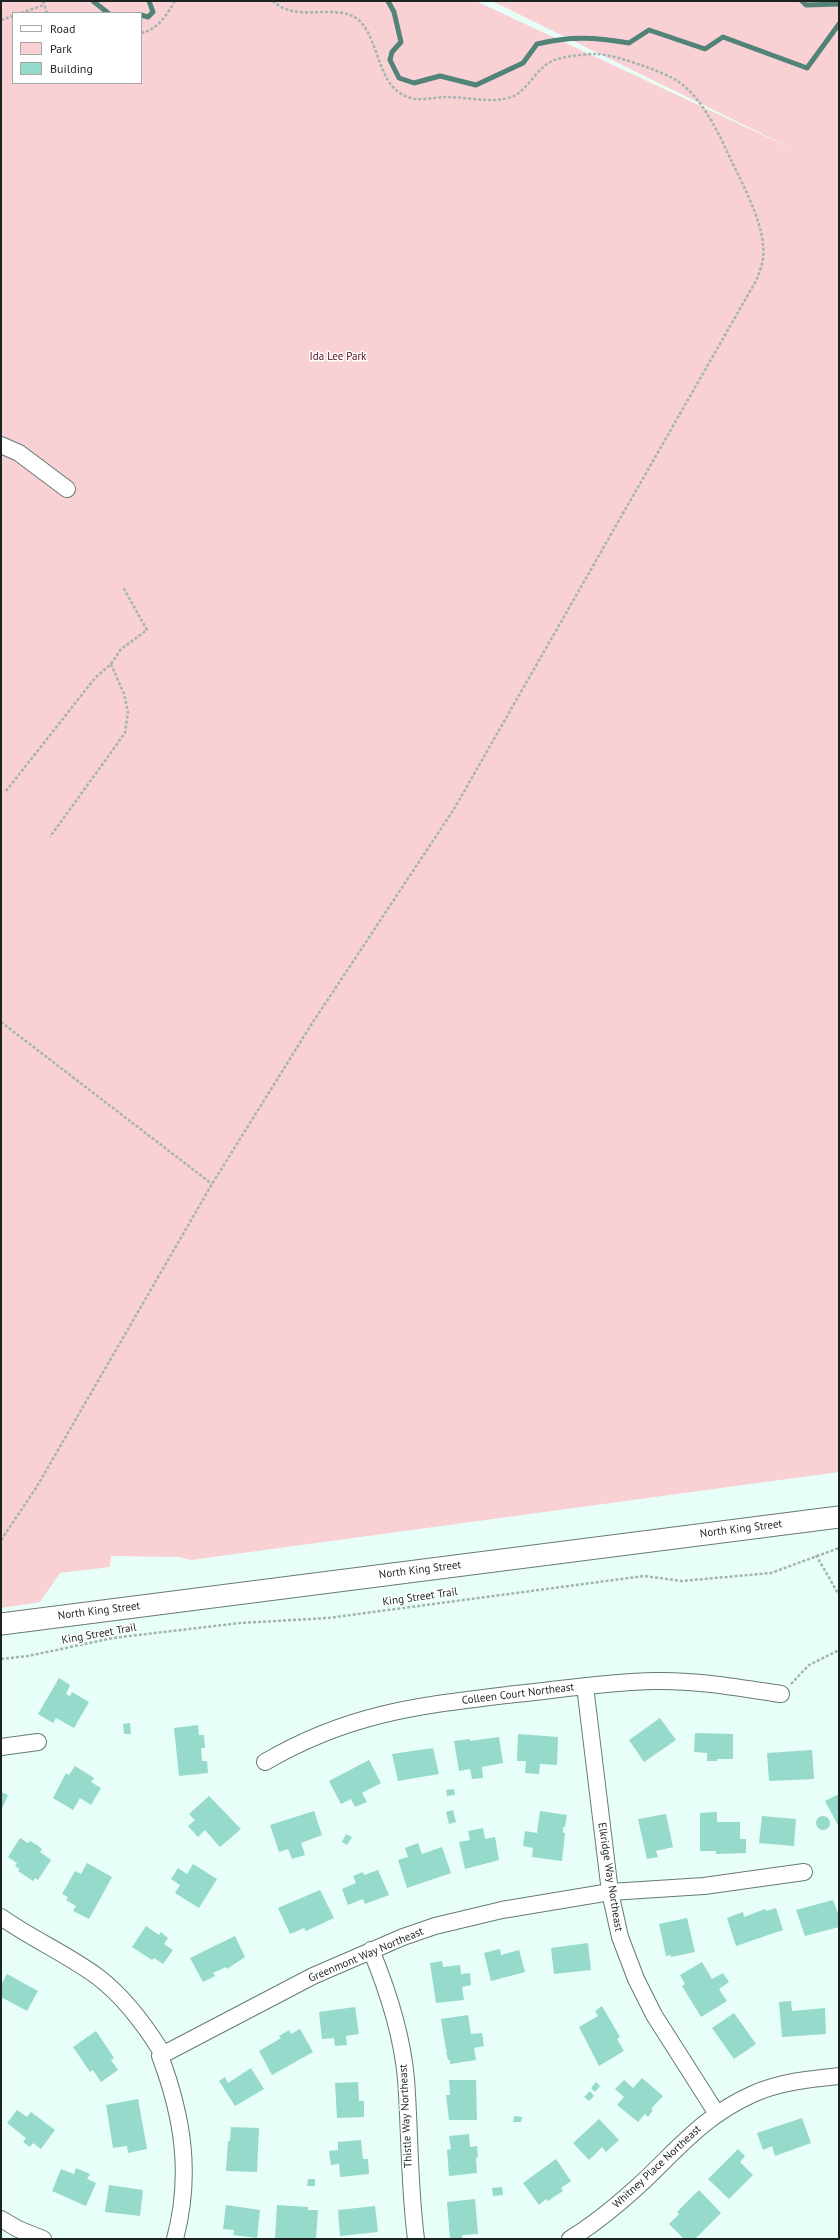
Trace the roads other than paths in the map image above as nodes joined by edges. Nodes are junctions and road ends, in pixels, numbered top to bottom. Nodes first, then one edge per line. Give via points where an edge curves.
1 (1, 445) edge
2 (67, 489) dead end
3 (839, 1517) edge
4 (1, 1624) edge
5 (585, 1686) junction
6 (781, 1694) road end
7 (38, 1742) dead end
8 (1, 1747) edge
9 (265, 1762) dead end
10 (804, 1872) dead end
11 (610, 1892) junction
12 (1, 1917) edge
13 (371, 1950) junction
14 (160, 2056) junction
15 (839, 2076) edge
16 (717, 2114) junction
17 (1, 2219) edge
18 (43, 2239) edge
19 (175, 2239) edge
20 (416, 2239) edge
21 (570, 2239) edge

1 - 2 street via 19,453
3 - 4 main road, North King Street
5 - 6 street, Colleen Court Northeast via 631,1682 713,1683
5 - 9 street, Colleen Court Northeast via 392,1711 316,1735
5 - 11 street, Elkridge Way Northeast
7 - 8 street
10 - 11 street, Greenmont Way Northeast via 704,1886
11 - 13 street, Greenmont Way Northeast via 468,1918 403,1937
11 - 16 street, Elkridge Way Northeast via 620,1937 636,1979 672,2046
12 - 14 street via 84,1967 113,1989 146,2026 161,2051
13 - 14 street, Greenmont Way Northeast via 313,1976
13 - 20 street, Thistle Way Northeast via 394,2014 402,2051 406,2078 408,2164
14 - 19 street via 176,2104 184,2154 183,2205
15 - 16 street, Whitney Place Northeast via 778,2084 753,2094
16 - 21 street, Whitney Place Northeast via 692,2133 606,2214
17 - 18 street

